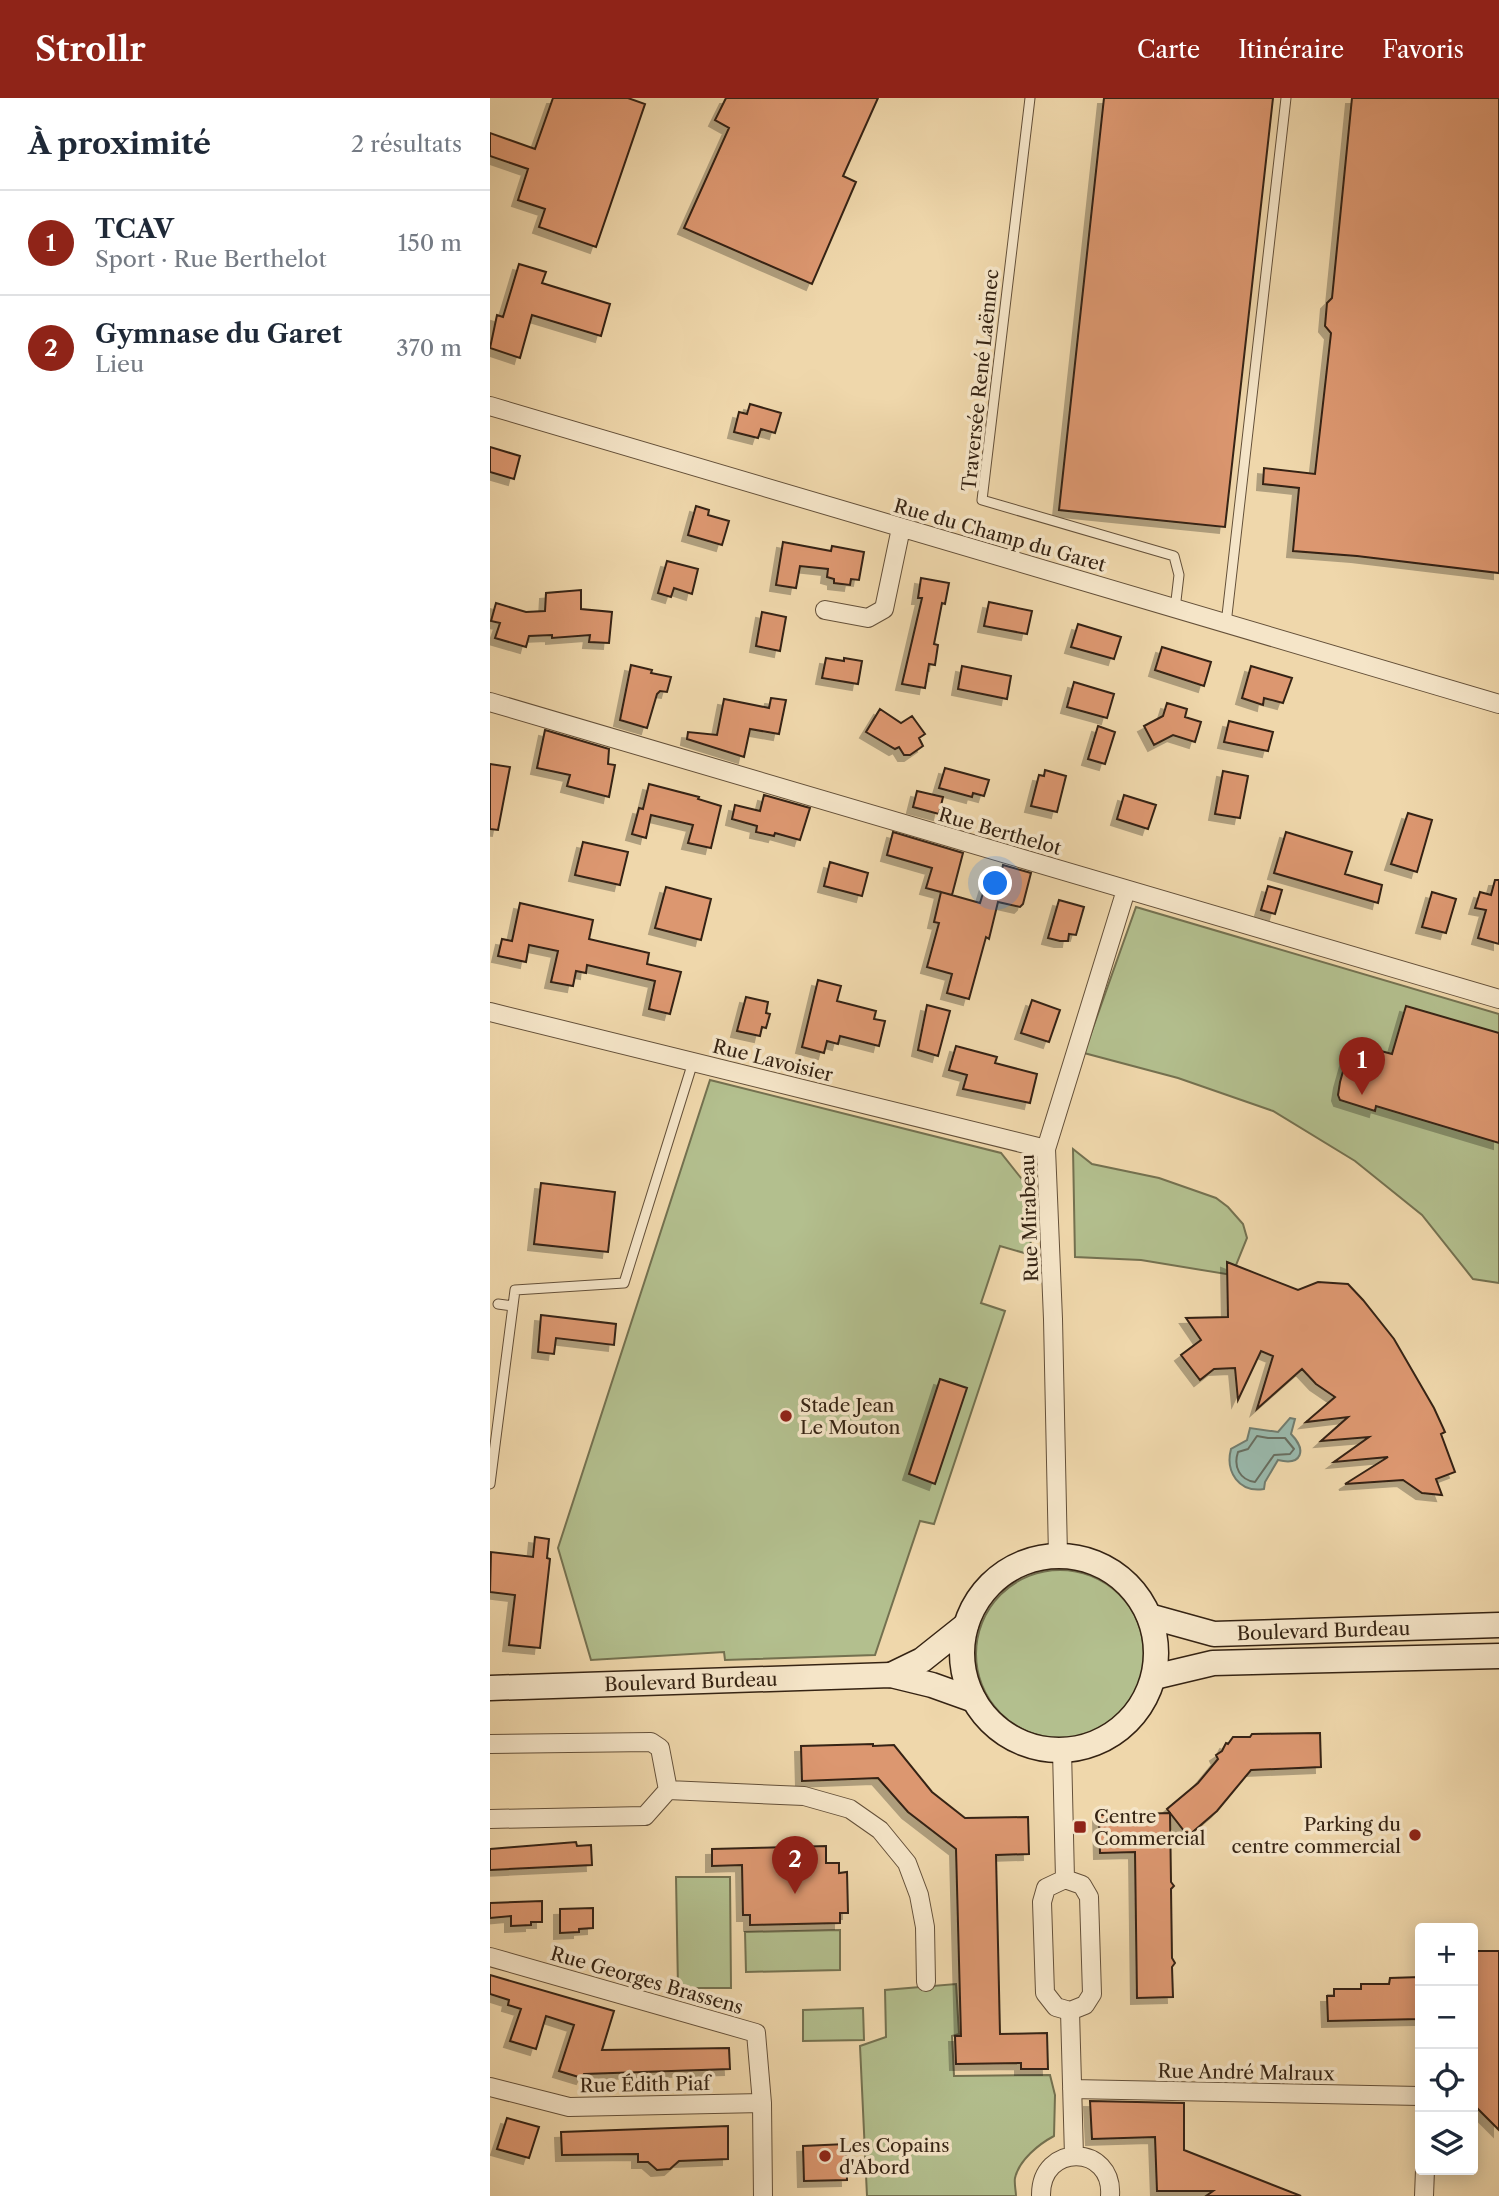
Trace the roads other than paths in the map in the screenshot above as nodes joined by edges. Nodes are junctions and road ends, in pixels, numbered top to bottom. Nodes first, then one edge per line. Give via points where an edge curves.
1 (1030, 98) edge
2 (1286, 98) edge
3 (490, 407) edge
4 (901, 528) junction
5 (1175, 609) junction
6 (825, 610) dead end
7 (1226, 624) junction
8 (490, 702) edge
9 (1499, 704) edge
10 (1126, 890) junction
11 (1499, 999) edge
12 (490, 1012) edge
13 (693, 1062) junction
14 (1046, 1149) junction
15 (498, 1304) dead end
16 (513, 1306) junction
17 (490, 1484) edge
18 (1058, 1556) junction
19 (1149, 1616) junction
20 (966, 1625) junction
21 (1499, 1625) edge
22 (1499, 1656) edge
23 (891, 1675) junction
24 (1154, 1677) junction
25 (490, 1688) edge
26 (974, 1700) junction
27 (490, 1744) edge
28 (1062, 1750) junction
29 (668, 1790) junction
30 (490, 1819) edge
31 (1065, 1879) junction
32 (490, 1957) edge
33 (926, 1982) dead end
34 (1070, 2011) junction
35 (490, 2087) edge
36 (1072, 2089) junction
37 (1415, 2096) edge
38 (762, 2103) junction
39 (1074, 2156) junction
40 (1425, 2175) edge
41 (763, 2196) edge
42 (1041, 2196) edge
43 (1110, 2196) edge
44 (1424, 2196) edge

1 - 5 lane, Traversée René Laënnec via 982,500 1174,556 1179,575
2 - 7 lane
3 - 4 street, Rue du Champ du Garet
4 - 5 street, Rue du Champ du Garet
4 - 6 street via 884,609 868,618
5 - 7 street, Rue du Champ du Garet
7 - 9 street, Rue du Champ du Garet
8 - 10 street, Rue Berthelot
10 - 11 street, Rue Berthelot
10 - 14 street, Rue Mirabeau
12 - 13 street, Rue Lavoisier
13 - 14 street, Rue Lavoisier
13 - 16 lane via 624,1283 515,1290
14 - 18 street, Rue Mirabeau
15 - 16 lane
16 - 17 lane
18 - 19 main road via 1087,1560 1113,1572 1134,1592
18 - 20 main road via 1028,1561 1000,1576 979,1598
19 - 21 main road, Boulevard Burdeau via 1214,1634
19 - 24 main road via 1155,1636
20 - 23 main road, Boulevard Burdeau via 922,1660
20 - 26 main road via 962,1651
22 - 24 main road, Boulevard Burdeau via 1213,1663
23 - 25 main road, Boulevard Burdeau
23 - 26 main road, Boulevard Burdeau
24 - 28 main road via 1129,1721 1110,1736
26 - 28 main road via 1011,1738
27 - 29 street via 651,1742 660,1748
28 - 31 street
29 - 30 street via 645,1816
29 - 33 street via 804,1796 850,1809 880,1830 907,1863 919,1895
31 - 34 street via 1082,1885 1089,1897 1092,1994 1084,2006
31 - 34 street via 1046,1888 1042,1902 1045,1993 1056,2007
32 - 38 street, Rue Georges Brassens via 756,2033
34 - 36 street
35 - 38 street, Rue Édith Piaf via 569,2107
36 - 37 street, Rue André Malraux
36 - 39 street
38 - 41 street, Rue Georges Brassens
39 - 42 street via 1062,2158 1044,2174
39 - 43 street via 1103,2168
40 - 44 street

